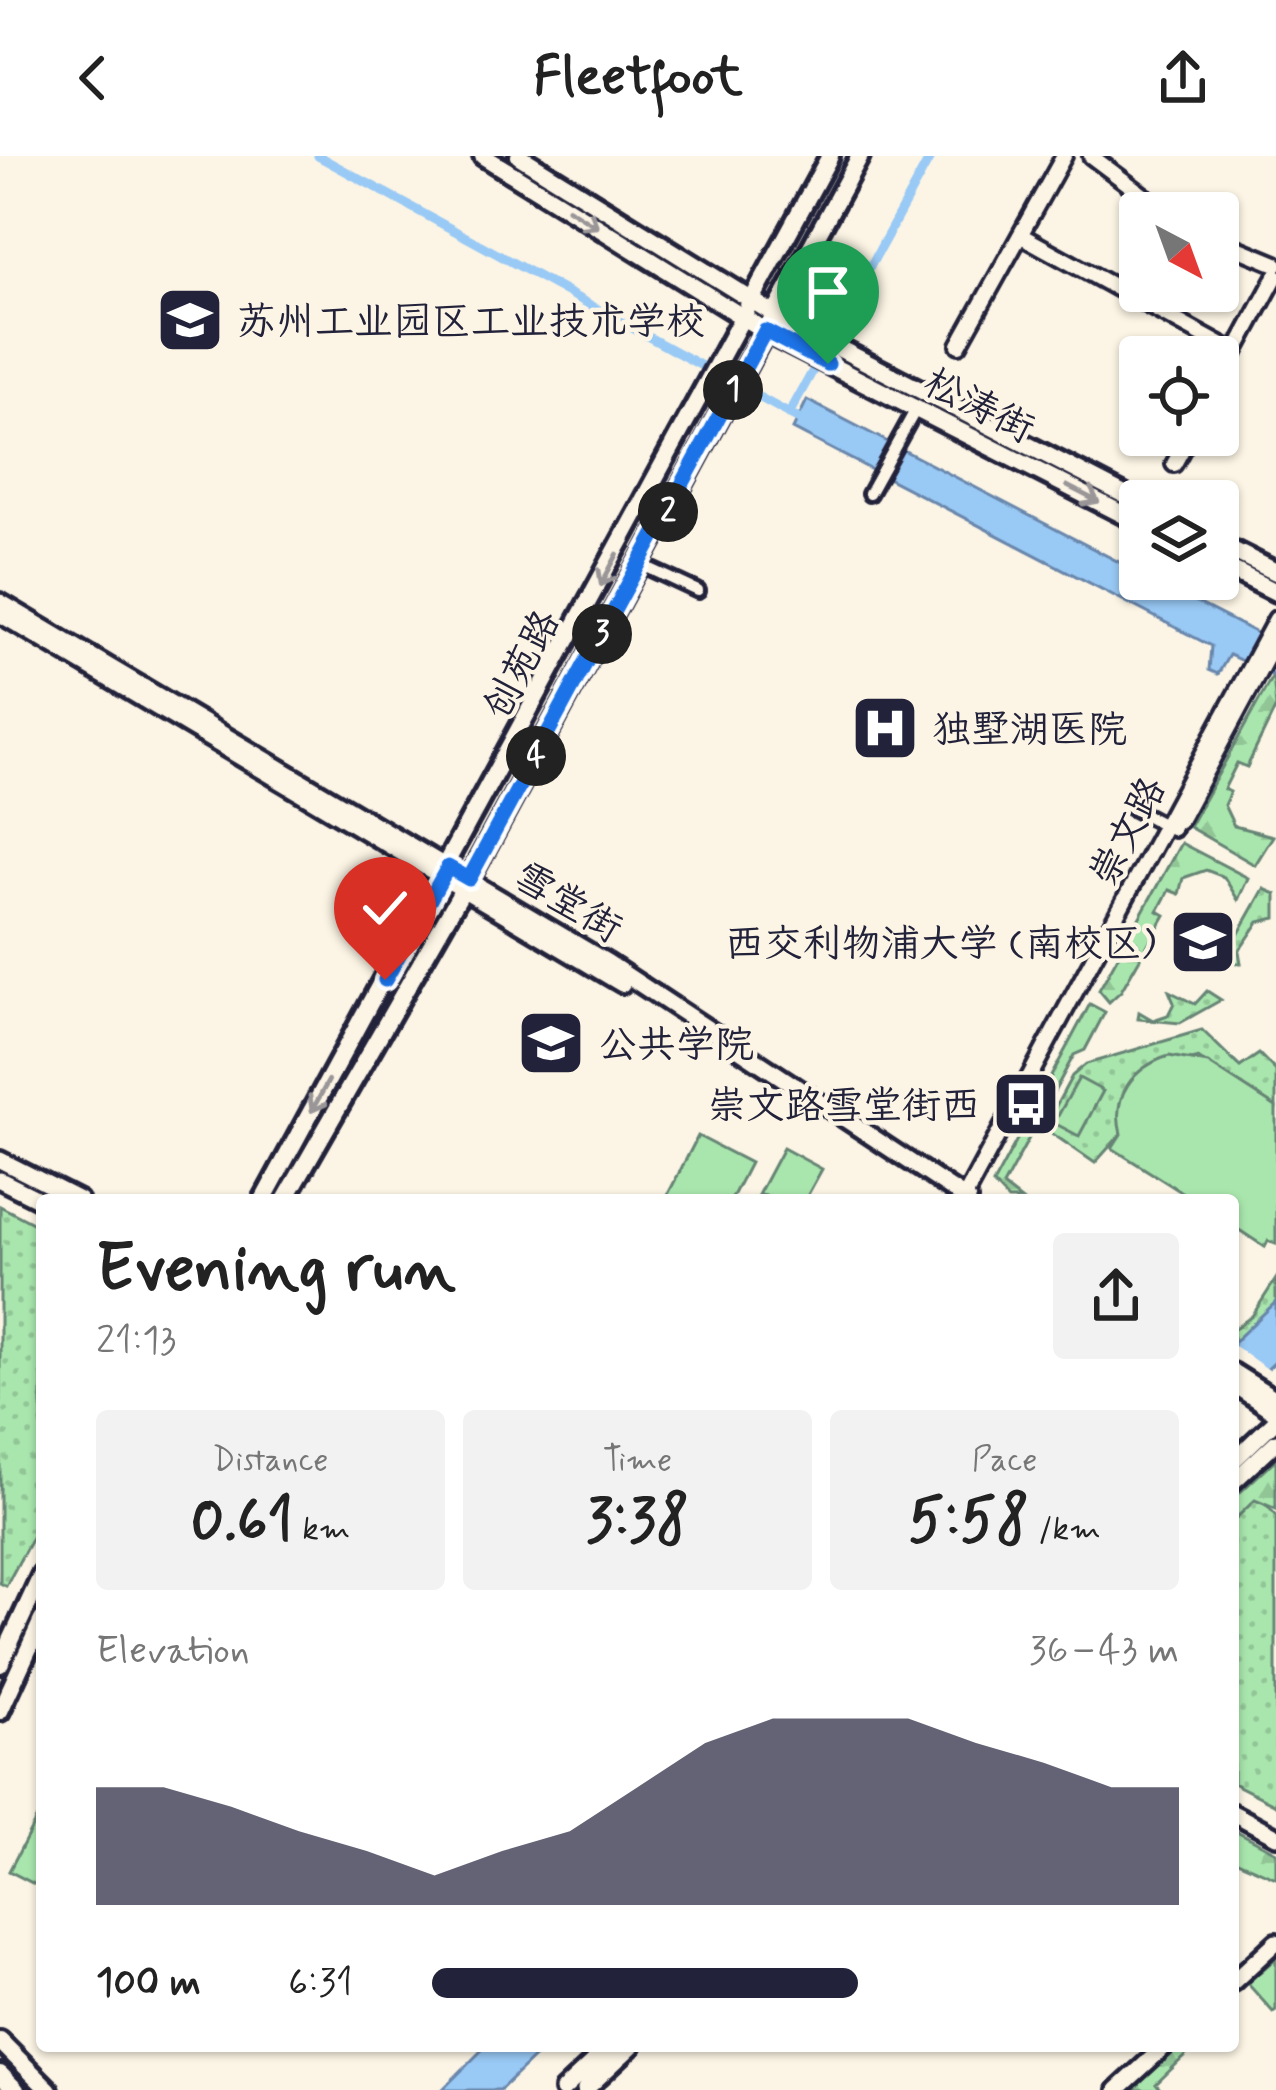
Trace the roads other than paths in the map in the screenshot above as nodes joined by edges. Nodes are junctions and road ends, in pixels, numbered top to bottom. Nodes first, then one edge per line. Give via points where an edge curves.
1 (483, 156) edge
2 (519, 156) edge
3 (830, 156) edge
4 (860, 156) edge
5 (1064, 156) edge
6 (1091, 156) edge
7 (1139, 192) edge
8 (1020, 235) junction
9 (1239, 249) edge
10 (1276, 264) edge
11 (1276, 277) edge
12 (748, 309) junction
13 (770, 322) junction
14 (1204, 336) edge
15 (959, 345) dead end
16 (1239, 346) edge
17 (833, 356) junction
18 (916, 409) junction
19 (1178, 456) edge
20 (1174, 464) dead end
21 (1119, 493) edge
22 (869, 494) dead end
23 (1119, 512) edge
24 (1239, 554) edge
25 (640, 564) junction
26 (1276, 572) edge
27 (1239, 574) edge
28 (698, 592) dead end
29 (1276, 592) edge
30 (0, 602) edge
31 (0, 614) edge
32 (1276, 620) edge
33 (1272, 638) edge
34 (1133, 808) dead end
35 (1165, 825) junction
36 (444, 873) junction
37 (466, 885) junction
38 (0, 1160) edge
39 (0, 1180) edge
40 (67, 1194) edge
41 (265, 1194) edge
42 (288, 1194) edge
43 (956, 1194) edge
44 (968, 1194) edge
45 (36, 1198) edge
46 (1245, 1388) edge
47 (1276, 1399) edge
48 (1276, 1416) edge
49 (1276, 1442) edge
50 (1239, 1455) edge
51 (1239, 1476) edge
52 (36, 1587) edge
53 (36, 1633) edge
54 (0, 1664) edge
55 (0, 1711) edge
56 (1239, 1816) edge
57 (1276, 1836) edge
58 (1276, 1942) edge
59 (1239, 1976) edge
60 (0, 2041) edge
61 (604, 2052) edge
62 (626, 2052) edge
63 (1159, 2052) edge
64 (0, 2074) edge
65 (16, 2090) edge
66 (49, 2090) edge
67 (563, 2090) edge
68 (585, 2090) edge
69 (1118, 2090) edge

1 -> 12 main road, 松涛街
2 - 12 main road, 松涛街
3 - 12 main road, 创苑路
4 - 13 main road, 创苑路
5 - 8 street
6 - 7 street
8 - 14 street
8 - 15 street
9 - 10 street
11 - 16 street
12 - 13 main road, 松涛街
12 -> 36 main road, 创苑路
13 - 17 main road, 松涛街
13 - 25 main road, 创苑路
17 - 18 main road, 松涛街
17 - 21 main road, 松涛街
18 - 22 street
18 -> 23 main road, 松涛街
19 - 20 street
24 - 26 main road
25 - 28 street
25 - 37 main road, 创苑路
27 - 29 main road
30 - 36 main road, 雪堂街
31 - 36 main road, 雪堂街
32 - 33 street, 崇文路
33 - 35 street, 崇文路
34 - 35 street
35 - 44 street, 崇文路
36 - 37 main road, 雪堂街
36 -> 41 main road, 创苑路
37 - 42 main road, 创苑路
37 - 43 main road, 雪堂街
38 - 40 main road
39 - 45 main road
46 - 47 main road
46 - 48 main road
48 - 50 main road
49 - 51 main road
52 - 54 main road
53 - 55 main road
56 - 57 main road
58 - 59 main road
60 - 66 main road
61 - 67 main road
62 - 68 main road
63 - 69 main road
64 - 65 main road

